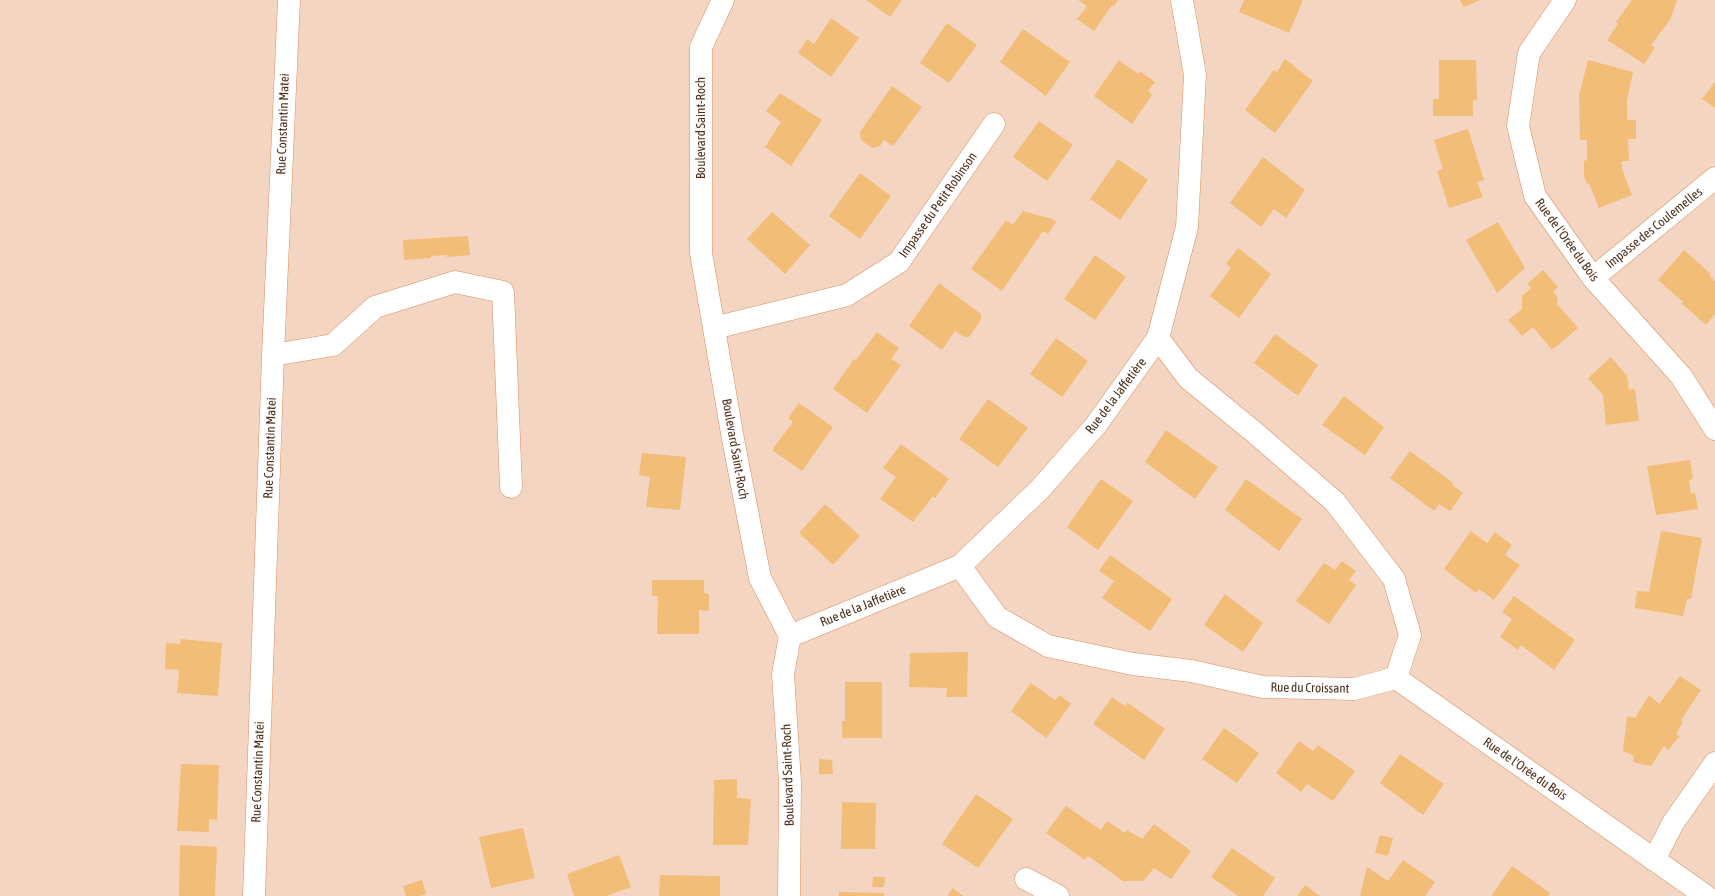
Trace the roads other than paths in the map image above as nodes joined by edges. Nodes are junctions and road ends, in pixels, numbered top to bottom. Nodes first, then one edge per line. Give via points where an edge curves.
1 (289, 0) edge
2 (723, 0) edge
3 (1182, 0) edge
4 (1565, 0) edge
5 (994, 124) dead end
6 (1715, 178) edge
7 (1593, 278) junction
8 (714, 328) junction
9 (1158, 338) junction
10 (273, 355) junction
11 (1715, 429) edge
12 (511, 488) dead end
13 (960, 566) junction
14 (790, 636) junction
15 (1396, 678) junction
16 (1715, 763) edge
17 (1654, 860) junction
18 (1026, 879) dead end
19 (254, 896) edge
20 (789, 896) edge
21 (1058, 896) edge
22 (1706, 896) edge

1 - 10 street, Rue Constantin Matei
2 - 8 street, Boulevard Saint-Roch via 701,47 701,253
3 - 9 street, Rue de la Jaffetière via 1195,75 1188,227
4 - 7 street, Rue de l'Orée du Bois via 1529,53 1518,126 1535,196
5 - 8 street, Impasse du Petit Robinson via 899,262 847,295
6 - 7 street, Impasse des Coulemelles
7 - 11 street, Rue de l'Orée du Bois via 1681,376
8 - 14 street, Boulevard Saint-Roch via 732,439 760,578
9 - 13 street, Rue de la Jaffetière via 1096,425 1041,488
9 - 15 street via 1188,378 1334,502 1394,579 1410,635
10 - 12 street via 333,345 375,307 456,282 503,292
10 - 19 street, Rue Constantin Matei
13 - 14 street, Rue de la Jaffetière
13 - 15 street, Rue du Croissant via 997,617 1048,646 1133,664 1191,671 1263,687 1354,689
14 - 20 street, Boulevard Saint-Roch via 783,674 790,782
15 - 17 street, Rue de l'Orée du Bois
16 - 17 street via 1673,823
17 - 22 street, Rue de l'Orée du Bois
18 - 21 street

